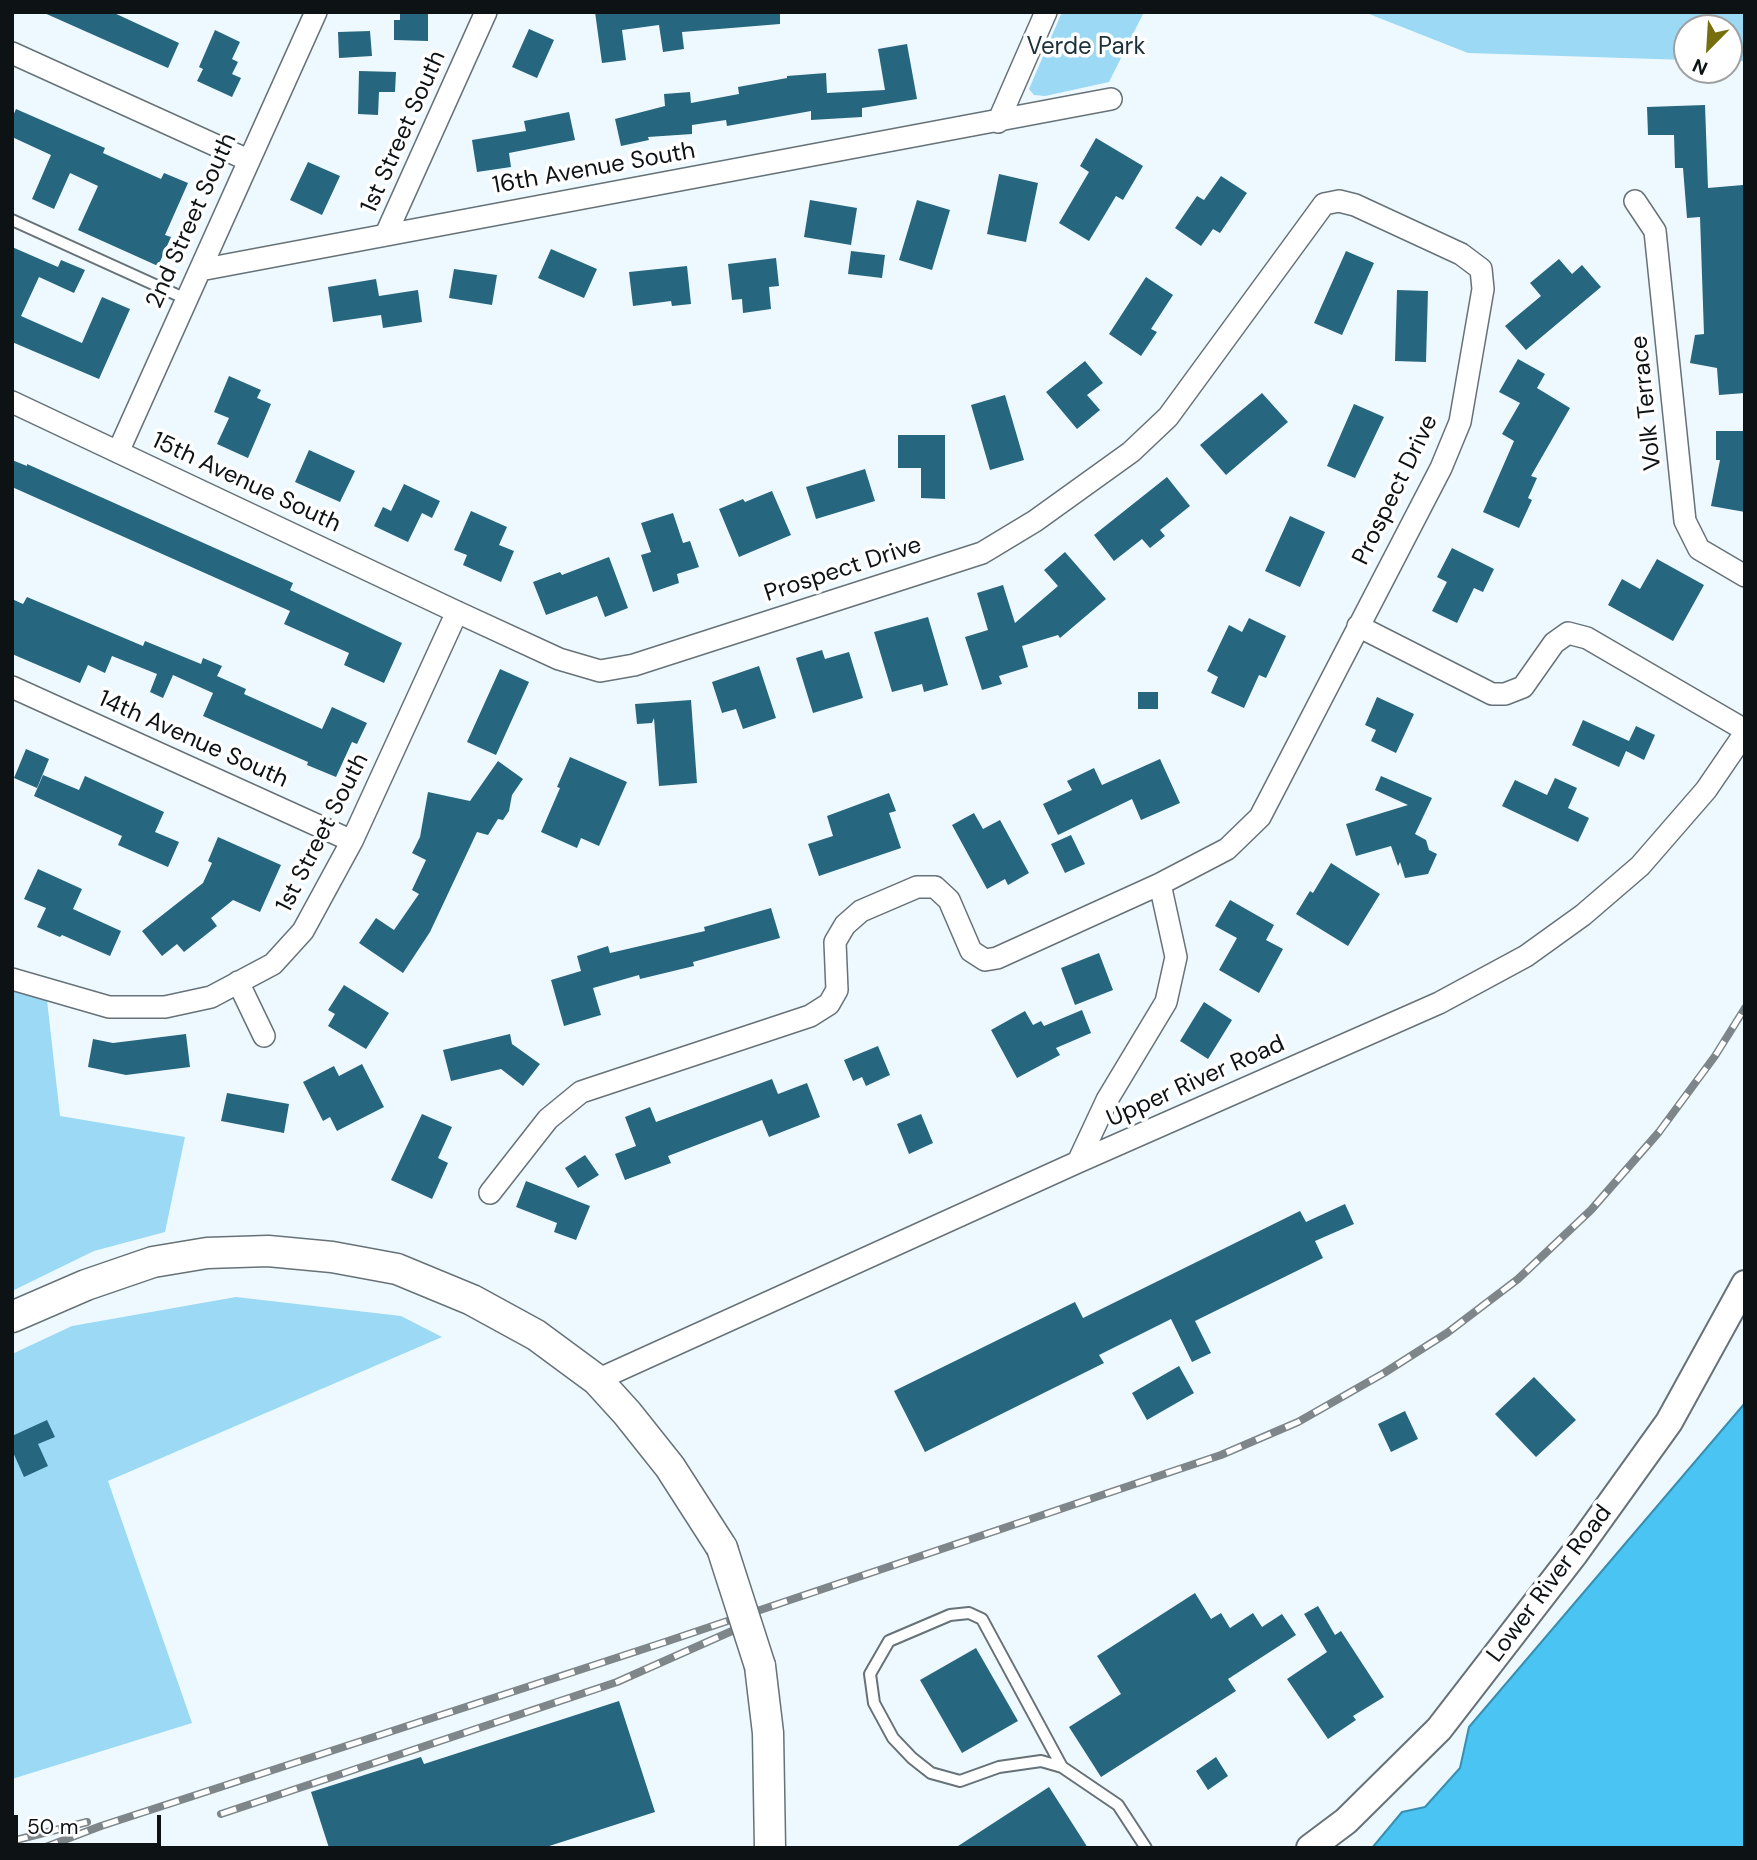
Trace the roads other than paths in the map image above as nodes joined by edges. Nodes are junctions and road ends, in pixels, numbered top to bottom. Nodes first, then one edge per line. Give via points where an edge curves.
1 (316, 12) edge
2 (486, 12) edge
3 (1046, 12) edge
4 (12, 53) edge
5 (1111, 99) dead end
6 (998, 122) junction
7 (248, 160) junction
8 (1635, 201) dead end
9 (12, 220) edge
10 (386, 234) junction
11 (201, 270) junction
12 (186, 299) junction
13 (12, 402) edge
14 (118, 452) junction
15 (1745, 576) edge
16 (457, 612) junction
17 (1358, 626) junction
18 (12, 687) edge
19 (1745, 732) edge
20 (352, 841) junction
21 (1160, 884) junction
22 (12, 979) edge
23 (238, 982) junction
24 (264, 1036) dead end
25 (1078, 1162) junction
26 (490, 1192) dead end
27 (1745, 1284) edge
28 (12, 1317) edge
29 (597, 1380) junction
30 (1062, 1767) junction
31 (770, 1848) edge
32 (1146, 1848) edge
33 (1310, 1848) edge

1 - 7 street, 2nd Street South
2 - 10 street, 1st Street South
3 - 6 street
4 - 7 street
5 - 6 street, 16th Avenue South
6 - 10 street, 16th Avenue South
7 - 11 street, 2nd Street South
8 - 15 street, Volk Terrace via 1655,231 1685,521 1699,549
9 - 12 lane
10 - 11 street, 16th Avenue South
11 - 12 street, 2nd Street South
12 - 14 street, 2nd Street South
13 - 14 street, 15th Avenue South
14 - 16 street, 15th Avenue South
16 - 17 street, Prospect Drive via 559,659 600,671 634,665 982,552 1067,498 1130,452 1168,417 1314,215 1324,204 1339,201 1461,254 1481,269 1483,289 1460,422 1441,468
16 - 20 street, 1st Street South
17 - 19 street via 1492,694 1523,687 1554,643 1567,633 1587,638
17 - 21 street, Prospect Drive via 1260,817 1227,849
18 - 20 street, 14th Avenue South
19 - 25 street, Upper River Road via 1706,790 1640,866 1526,956 1439,1003
20 - 23 street, 1st Street South via 303,931 273,964
21 - 25 street via 1176,957 1167,1002 1107,1100
21 - 26 street, Prospect Drive via 985,961 971,951 949,900 935,887 917,887 861,911 835,942 837,990 830,1004 810,1016 581,1092 548,1119
22 - 23 street, 1st Street South via 109,1007 165,1007 211,997
23 - 24 street
25 - 29 street, Upper River Road
27 - 33 street, Lower River Road via 1669,1422 1575,1553 1438,1729 1346,1821
28 - 29 main road via 153,1262 207,1253 268,1251 331,1257 397,1269 472,1300 536,1335
29 - 31 main road, bridge via 670,1467 722,1548 760,1666 768,1733
30 - 30 lane via 982,1619 969,1613 950,1615 889,1641 870,1674 874,1703 893,1738 931,1773 960,1782 999,1767 1041,1761
30 - 32 lane via 1118,1805

